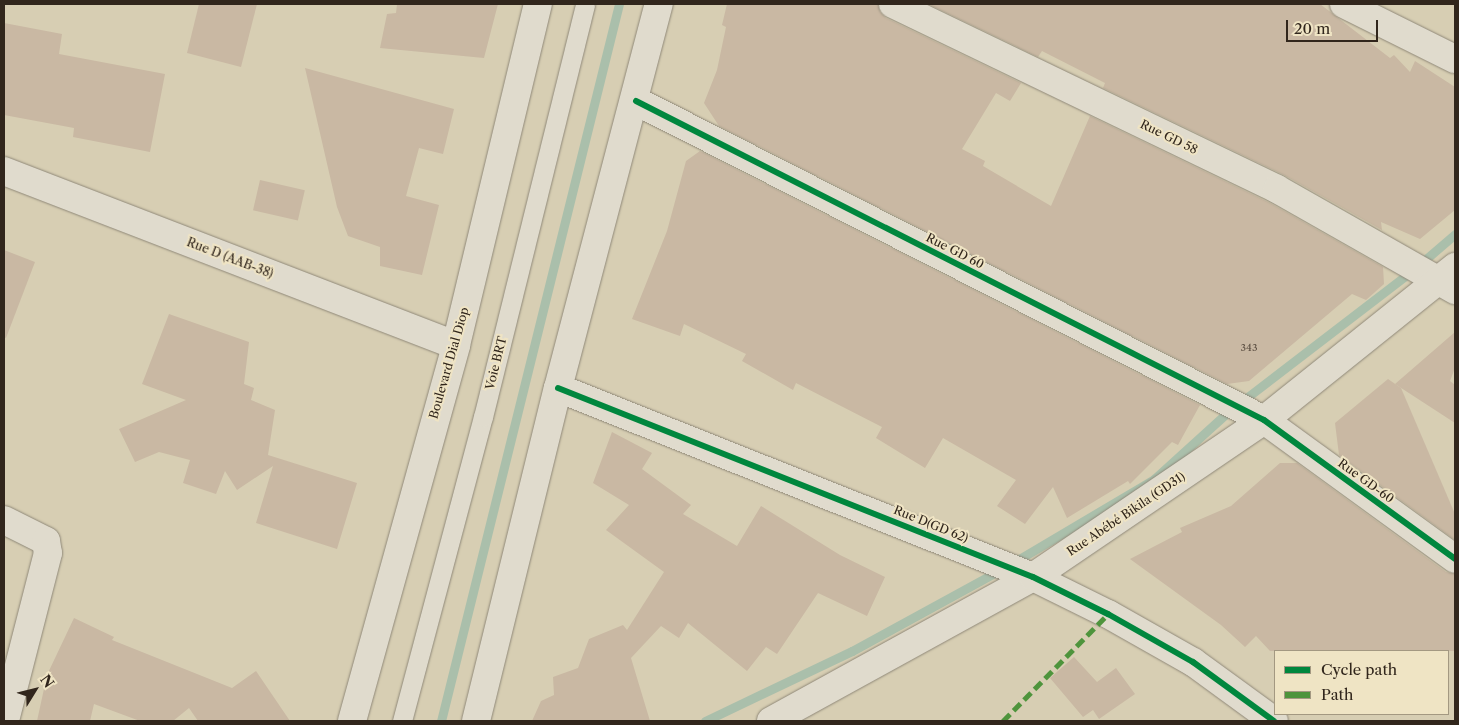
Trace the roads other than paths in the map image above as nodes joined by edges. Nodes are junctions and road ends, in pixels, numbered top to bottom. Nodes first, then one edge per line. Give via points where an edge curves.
1 (538, 4) edge
2 (585, 4) edge
3 (659, 4) edge
4 (893, 4) edge
5 (1344, 4) edge
6 (1455, 59) edge
7 (636, 101) junction
8 (4, 171) edge
9 (1450, 279) edge
10 (456, 345) junction
11 (558, 388) junction
12 (1264, 420) junction
13 (4, 520) edge
14 (1455, 559) edge
15 (1033, 577) junction
16 (5, 721) edge
17 (352, 721) edge
18 (402, 721) edge
19 (476, 721) edge
20 (771, 721) edge
21 (1274, 721) edge

1 - 10 street, Boulevard Dial Diop
2 - 18 lane, Voie BRT via 483,417
3 - 7 street
4 - 9 street, Rue GD 58 via 1277,189
5 - 6 street
7 - 11 street
7 - 12 street, Rue GD 60
8 - 10 street, Rue D (AAB-38)
9 - 12 street, Rue Abébé Bikila (GD31)
10 - 17 street, Boulevard Dial Diop
11 - 15 street, Rue D(GD 62)
11 - 19 street
12 - 14 street, Rue GD-60
12 - 15 street, Rue Abébé Bikila (GD31)
13 - 16 street via 46,541 48,553
15 - 20 street, Rue Abébé Bikila (GD31)
15 - 21 street, Rue D(GD 62) via 1108,614 1193,662

